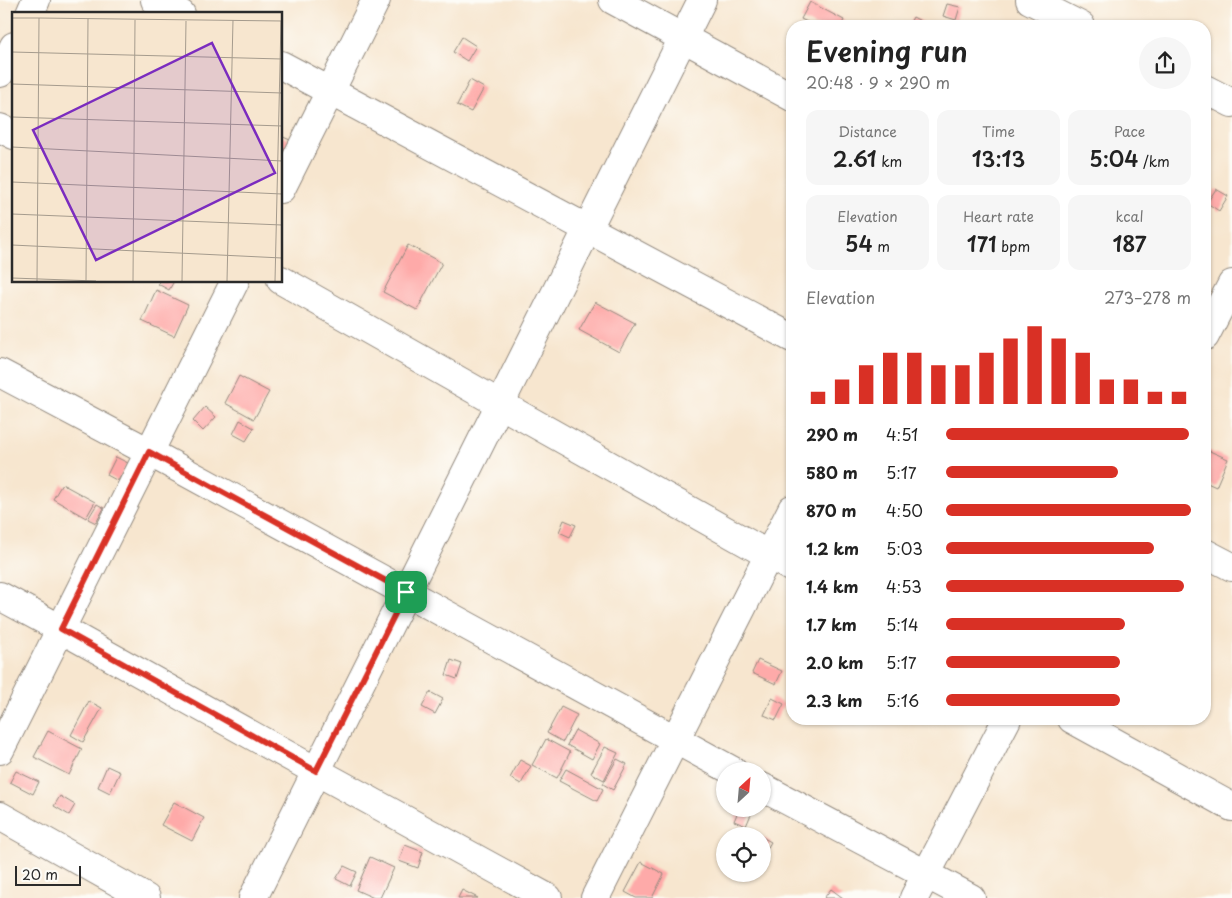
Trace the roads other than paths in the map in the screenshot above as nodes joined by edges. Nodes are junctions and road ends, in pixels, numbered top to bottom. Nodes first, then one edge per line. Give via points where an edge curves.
1 (36, 0) edge
2 (155, 0) edge
3 (376, 0) edge
4 (613, 0) edge
5 (702, 0) edge
6 (1041, 9) edge
7 (31, 12) edge
8 (177, 12) edge
9 (1067, 20) edge
10 (683, 38) junction
11 (12, 50) edge
12 (282, 66) edge
13 (0, 74) edge
14 (330, 91) junction
15 (1211, 92) edge
16 (786, 93) edge
17 (1232, 102) edge
18 (0, 128) edge
19 (12, 134) edge
20 (282, 187) edge
21 (588, 229) junction
22 (282, 281) edge
23 (234, 282) edge
24 (1232, 284) edge
25 (1214, 326) edge
26 (786, 335) edge
27 (0, 373) edge
28 (500, 404) junction
29 (149, 452) junction
30 (786, 538) edge
31 (1211, 556) edge
32 (781, 561) edge
33 (1232, 568) edge
34 (406, 592) junction
35 (0, 596) edge
36 (61, 629) junction
37 (1004, 725) edge
38 (1083, 725) edge
39 (675, 741) junction
40 (0, 750) edge
41 (716, 762) edge
42 (316, 771) junction
43 (771, 792) edge
44 (1232, 807) edge
45 (0, 816) edge
46 (926, 874) junction
47 (146, 898) edge
48 (252, 898) edge
49 (548, 898) edge
50 (595, 898) edge
51 (914, 898) edge
52 (971, 898) edge

1 - 7 street
2 - 8 street
3 - 14 street
4 - 10 street
5 - 10 street
6 - 9 street
10 - 16 street
10 - 21 street
11 - 13 street
12 - 14 street
14 - 20 street
14 - 21 street
15 - 17 street
18 - 19 street
21 - 26 street
21 - 28 street
22 - 28 street
23 - 29 street
24 - 25 street
27 - 29 street
28 - 32 street
28 - 34 street
29 - 34 street
29 - 36 street
30 - 32 street
31 - 33 street
32 - 39 street
34 - 39 street
34 - 42 street
35 - 36 street
36 - 40 street
36 - 42 street
37 - 46 street
38 - 44 street
39 - 41 street
39 - 50 street
42 - 48 street
42 - 49 street
43 - 46 street
45 - 47 street
46 - 51 street
46 - 52 street

